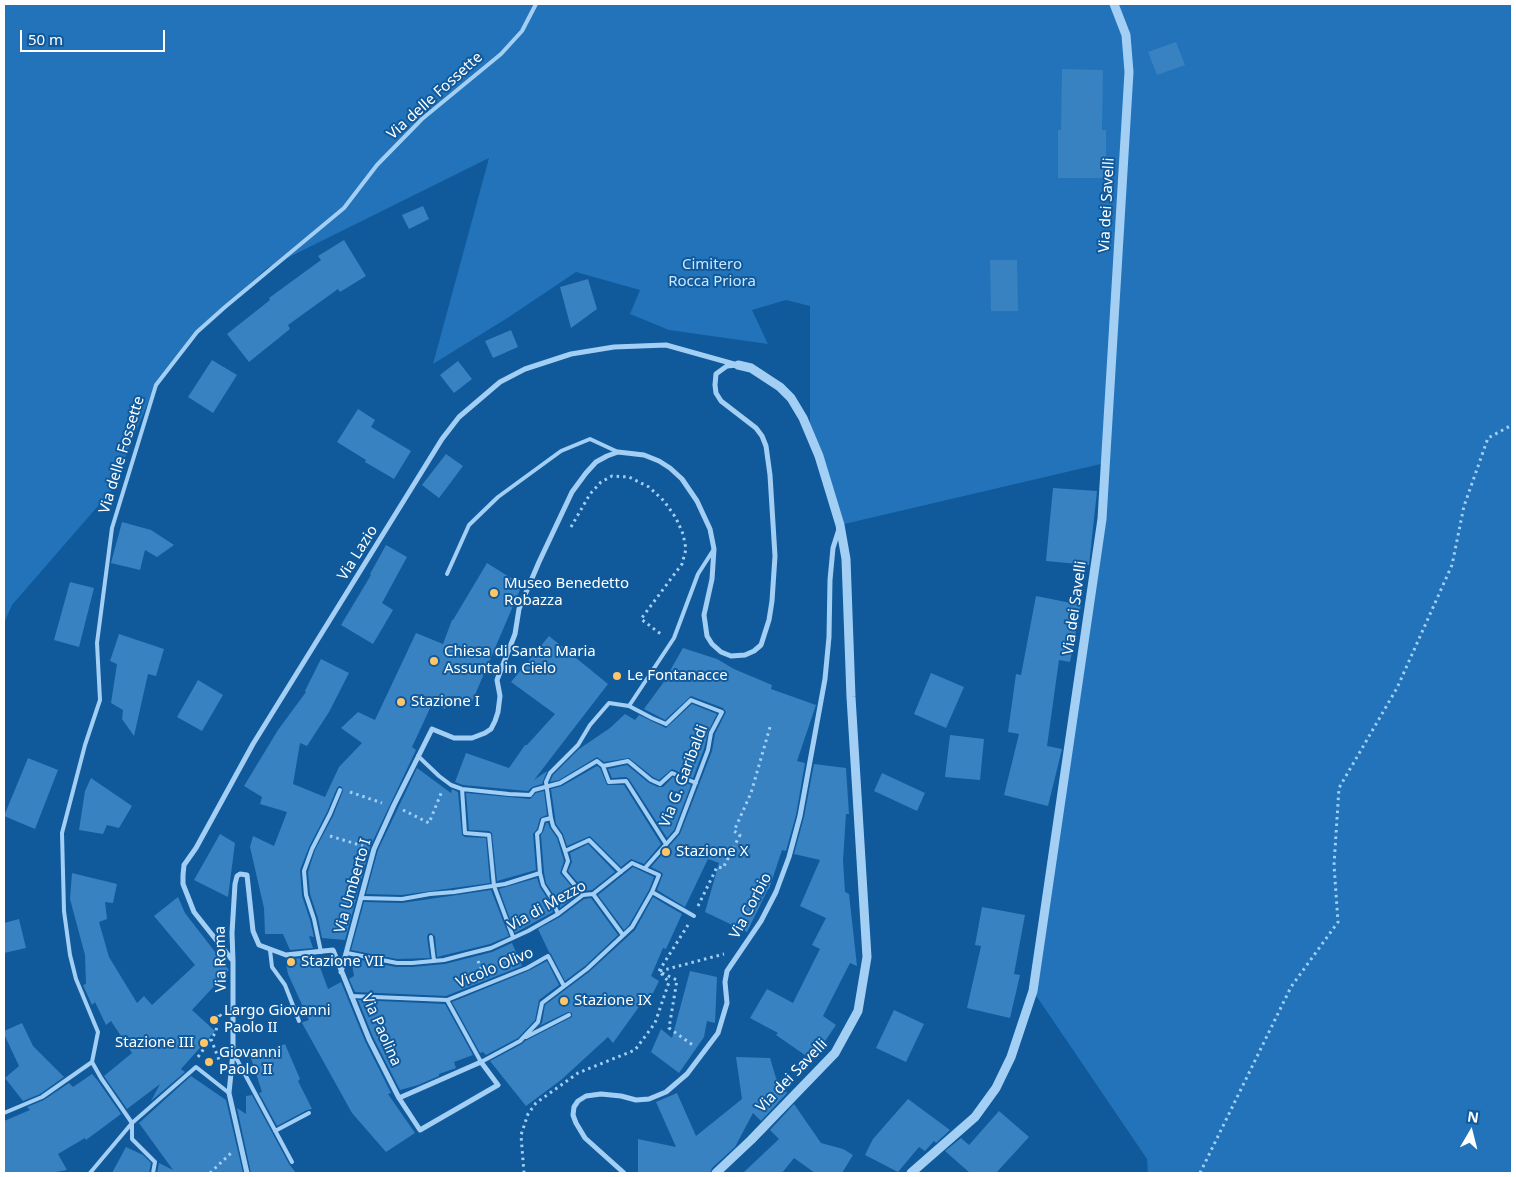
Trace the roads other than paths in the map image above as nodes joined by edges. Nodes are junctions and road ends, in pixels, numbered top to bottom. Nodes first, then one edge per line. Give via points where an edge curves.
1 (536, 4) edge
2 (1114, 4) edge
3 (738, 365) junction
4 (618, 452) junction
5 (840, 525) junction
6 (714, 549) junction
7 (446, 574) dead end
8 (629, 706) junction
9 (418, 756) junction
10 (603, 766) junction
11 (696, 783) junction
12 (546, 787) junction
13 (340, 790) road end
14 (462, 790) junction
15 (551, 818) junction
16 (666, 844) junction
17 (565, 851) junction
18 (645, 868) junction
19 (621, 872) junction
20 (540, 873) junction
21 (494, 886) junction
22 (652, 892) junction
23 (593, 894) junction
24 (583, 895) junction
25 (361, 898) junction
26 (558, 914) junction
27 (694, 916) road end
28 (623, 935) junction
29 (431, 937) dead end
30 (513, 937) junction
31 (270, 950) junction
32 (321, 952) junction
33 (347, 953) junction
34 (234, 961) junction
35 (434, 961) junction
36 (341, 972) junction
37 (564, 986) junction
38 (351, 996) junction
39 (447, 1000) junction
40 (569, 1015) dead end
41 (299, 1021) dead end
42 (520, 1041) junction
43 (233, 1053) junction
44 (92, 1062) junction
45 (481, 1062) junction
46 (229, 1093) junction
47 (399, 1098) junction
48 (4, 1113) edge
49 (309, 1113) dead end
50 (132, 1123) junction
51 (275, 1131) junction
52 (292, 1162) dead end
53 (90, 1173) edge
54 (153, 1173) edge
55 (247, 1173) edge
56 (624, 1173) edge
57 (716, 1173) edge
58 (911, 1173) edge

1 - 44 lane, Via delle Fossette via 522,31 501,54 422,119 377,165 344,208 197,332 156,385 112,528 97,643 100,700 62,833 64,911 70,955 76,979 98,1032
2 - 58 street, Via dei Savelli via 1126,35 1129,72 1102,519 1033,991 1011,1057 996,1088 975,1117
3 - 5 street, Via dei Savelli via 751,368 791,398 819,456
3 - 6 street via 727,366 716,374 716,393 756,428 766,446 775,556 769,620 761,645 744,655 731,656 721,652 712,644 706,630 704,615 712,579
3 - 34 street, Via Lazio via 666,345 614,347 570,354 525,369 500,382 459,417 442,439 253,744 184,865 183,884 194,912
4 - 6 street via 644,455 659,461 682,479 710,529
4 - 7 lane via 590,439 561,451 498,497 469,526
4 - 9 street, Via Umberto I via 596,462 572,492 539,562 519,610 515,634 497,680 500,696 491,729 472,738 460,739 432,729
5 - 56 street, Via Corbio via 833,548 825,678 800,816 776,892 725,976 727,1003 718,1033 687,1074 666,1092 636,1100 601,1094 586,1096 574,1107 573,1115 585,1138
5 - 57 street, Via dei Savelli via 846,558 851,707 867,957 858,1011 836,1053
6 - 8 lane via 698,574 674,638
8 - 11 lane, Via G. Garibaldi via 666,724 690,700 722,712 711,733
8 - 12 lane via 609,703 578,744 550,773
9 - 14 lane via 448,783
9 - 25 street, Via Umberto I via 374,849
10 - 11 lane via 628,761 660,784 672,773
10 - 12 lane via 597,761 560,783
10 - 16 lane via 609,782 626,780
11 - 16 lane, Via G. Garibaldi via 677,832
12 - 14 lane via 534,790 530,795
12 - 15 lane
13 - 32 lane via 304,871 306,895
14 - 21 lane via 465,833 489,835
15 - 17 lane
15 - 20 lane via 542,820 537,834
16 - 18 lane, Via G. Garibaldi
17 - 19 lane via 589,840
17 - 24 lane via 568,861 564,872
18 - 19 lane, Via di Mezzo via 632,863
18 - 22 lane via 659,875
19 - 23 lane, Via di Mezzo
20 - 21 lane
20 - 26 lane
21 - 25 lane via 402,899
21 - 30 lane
22 - 27 lane
22 - 28 lane via 632,927
23 - 24 lane, Via di Mezzo
23 - 28 lane
24 - 26 lane, Via di Mezzo
25 - 33 street, Via Umberto I
26 - 30 lane, Via di Mezzo
28 - 37 lane via 587,970
29 - 35 lane
30 - 35 lane, Via di Mezzo via 482,950
31 - 32 street via 286,955
31 - 34 street, Via Roma via 259,945 254,936 247,875 240,874 235,884
31 - 41 lane via 272,966 285,985
32 - 36 street, Via Paolina via 333,950
33 - 35 lane, Via di Mezzo via 397,963
33 - 36 street, Via Umberto I
34 - 43 street, Via Roma
36 - 38 street, Via Paolina
37 - 39 lane, Vicolo Olivo via 548,956 527,968
37 - 42 lane via 542,1003 538,1022
38 - 39 lane, Vicolo Olivo
38 - 47 street, Via Paolina
39 - 45 lane, Vicolo Olivo
40 - 42 lane
42 - 45 lane
43 - 46 street, Via Roma
43 - 51 lane
44 - 48 lane via 42,1097
44 - 50 lane
45 - 47 street
45 - 47 street, Via Paolina via 498,1085 420,1130
46 - 50 lane via 196,1067
46 - 55 street, Via Roma
49 - 51 lane
50 - 53 lane
50 - 54 lane via 132,1139 155,1162
51 - 52 lane

